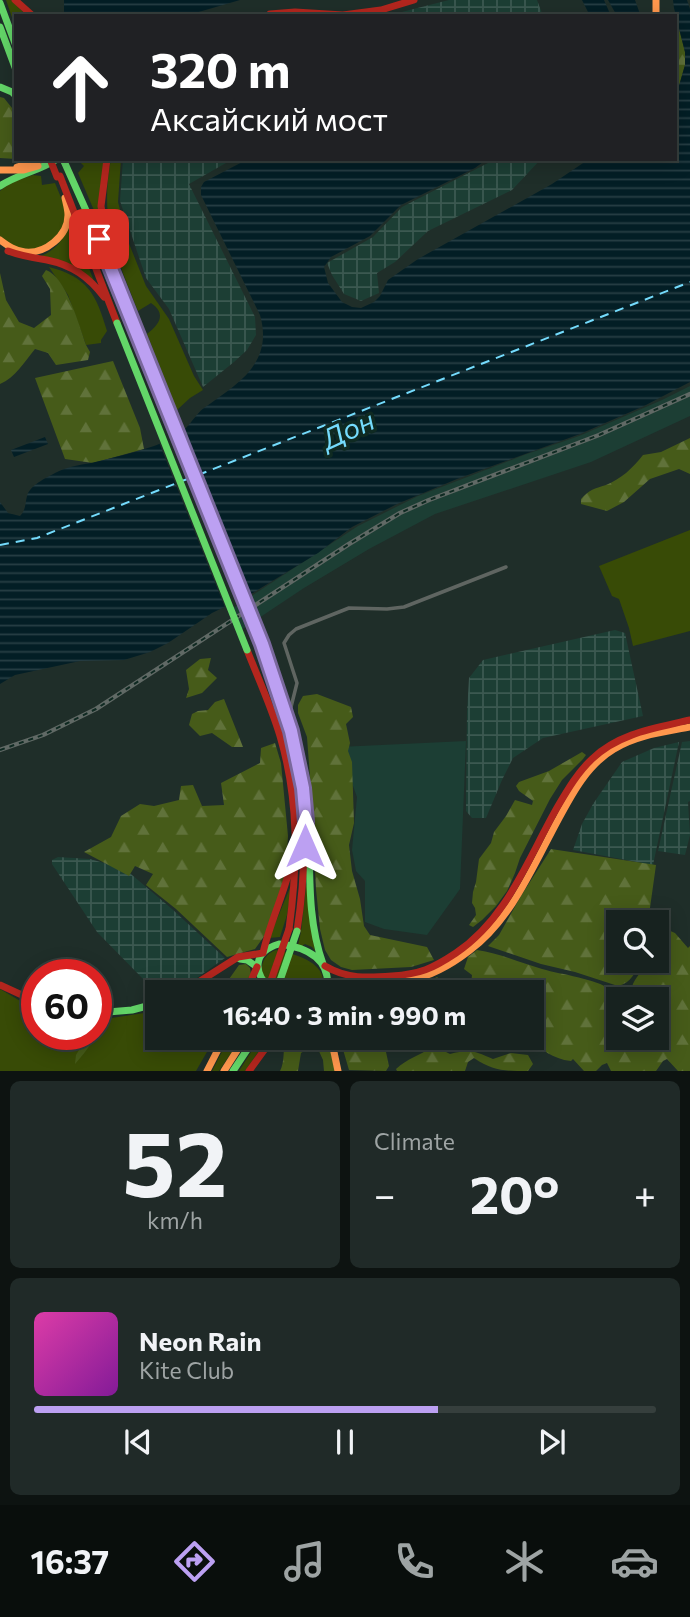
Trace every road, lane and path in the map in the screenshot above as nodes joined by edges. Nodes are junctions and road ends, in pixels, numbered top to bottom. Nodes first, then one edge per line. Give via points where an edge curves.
1 (15, 0) edge
2 (414, 0) edge
3 (0, 3) edge
4 (381, 10) junction
5 (31, 14) edge
6 (271, 14) edge
7 (353, 14) edge
8 (353, 14) edge
9 (372, 14) edge
10 (0, 27) edge
11 (14, 41) edge
12 (14, 65) edge
13 (47, 161) edge
14 (51, 161) edge
15 (53, 161) edge
16 (65, 161) edge
17 (107, 161) edge
18 (0, 169) edge
19 (58, 176) junction
20 (0, 186) edge
21 (0, 240) edge
22 (0, 246) edge
23 (110, 264) junction
24 (109, 304) junction
25 (506, 566) dead end
26 (690, 720) edge
27 (288, 721) junction
28 (690, 727) edge
29 (628, 739) junction
30 (294, 812) junction
31 (306, 822) junction
32 (293, 930) junction
33 (263, 953) junction
34 (230, 961) junction
35 (324, 965) junction
36 (257, 968) junction
37 (201, 980) edge
38 (252, 980) edge
39 (262, 980) edge
40 (272, 980) edge
41 (278, 980) edge
42 (329, 980) edge
43 (402, 980) edge
44 (0, 985) edge
45 (21, 995) edge
46 (145, 1006) edge
47 (112, 1012) edge
48 (217, 1050) edge
49 (237, 1050) edge
50 (248, 1050) edge
51 (265, 1050) edge
52 (334, 1050) edge
53 (206, 1071) edge
54 (224, 1071) edge
55 (233, 1071) edge
56 (249, 1071) edge
57 (338, 1071) edge

1 - 5 main road
2 - 4 main road
3 - 11 main road
4 - 7 main road
4 - 9 main road
6 - 8 main road
10 - 12 main road
13 - 18 main road via 24,170
14 - 20 main road
15 - 19 main road, bridge
16 - 23 main road
17 - 23 main road via 101,206
19 - 21 main road via 68,216 57,240 47,248 28,252 12,249
19 - 24 main road
22 - 24 main road via 18,256 76,269
23 - 27 main road, bridge via 262,644
24 - 30 main road, bridge via 280,735
25 - 27 street via 404,607 349,608 296,629 285,643 297,683
26 - 29 main road
27 - 31 main road
28 - 29 main road
29 - 35 main road via 608,745 581,769 508,899 466,946 420,973 408,975 346,977
29 - 43 main road via 587,774 572,794 512,903 485,938 444,967
30 - 32 main road
30 - 33 main road via 290,870
31 - 32 main road via 303,895
31 - 35 main road via 310,909
32 - 40 main road, bridge
32 - 41 main road, bridge
33 - 34 main road
33 - 35 main road via 278,944 290,946
33 - 36 main road
34 - 36 main road via 247,960
34 - 37 main road
35 - 42 main road
36 - 38 main road
36 - 39 main road
44 - 45 main road
46 - 47 main road
48 - 53 main road
49 - 54 main road
50 - 55 main road
51 - 56 main road
52 - 57 main road

